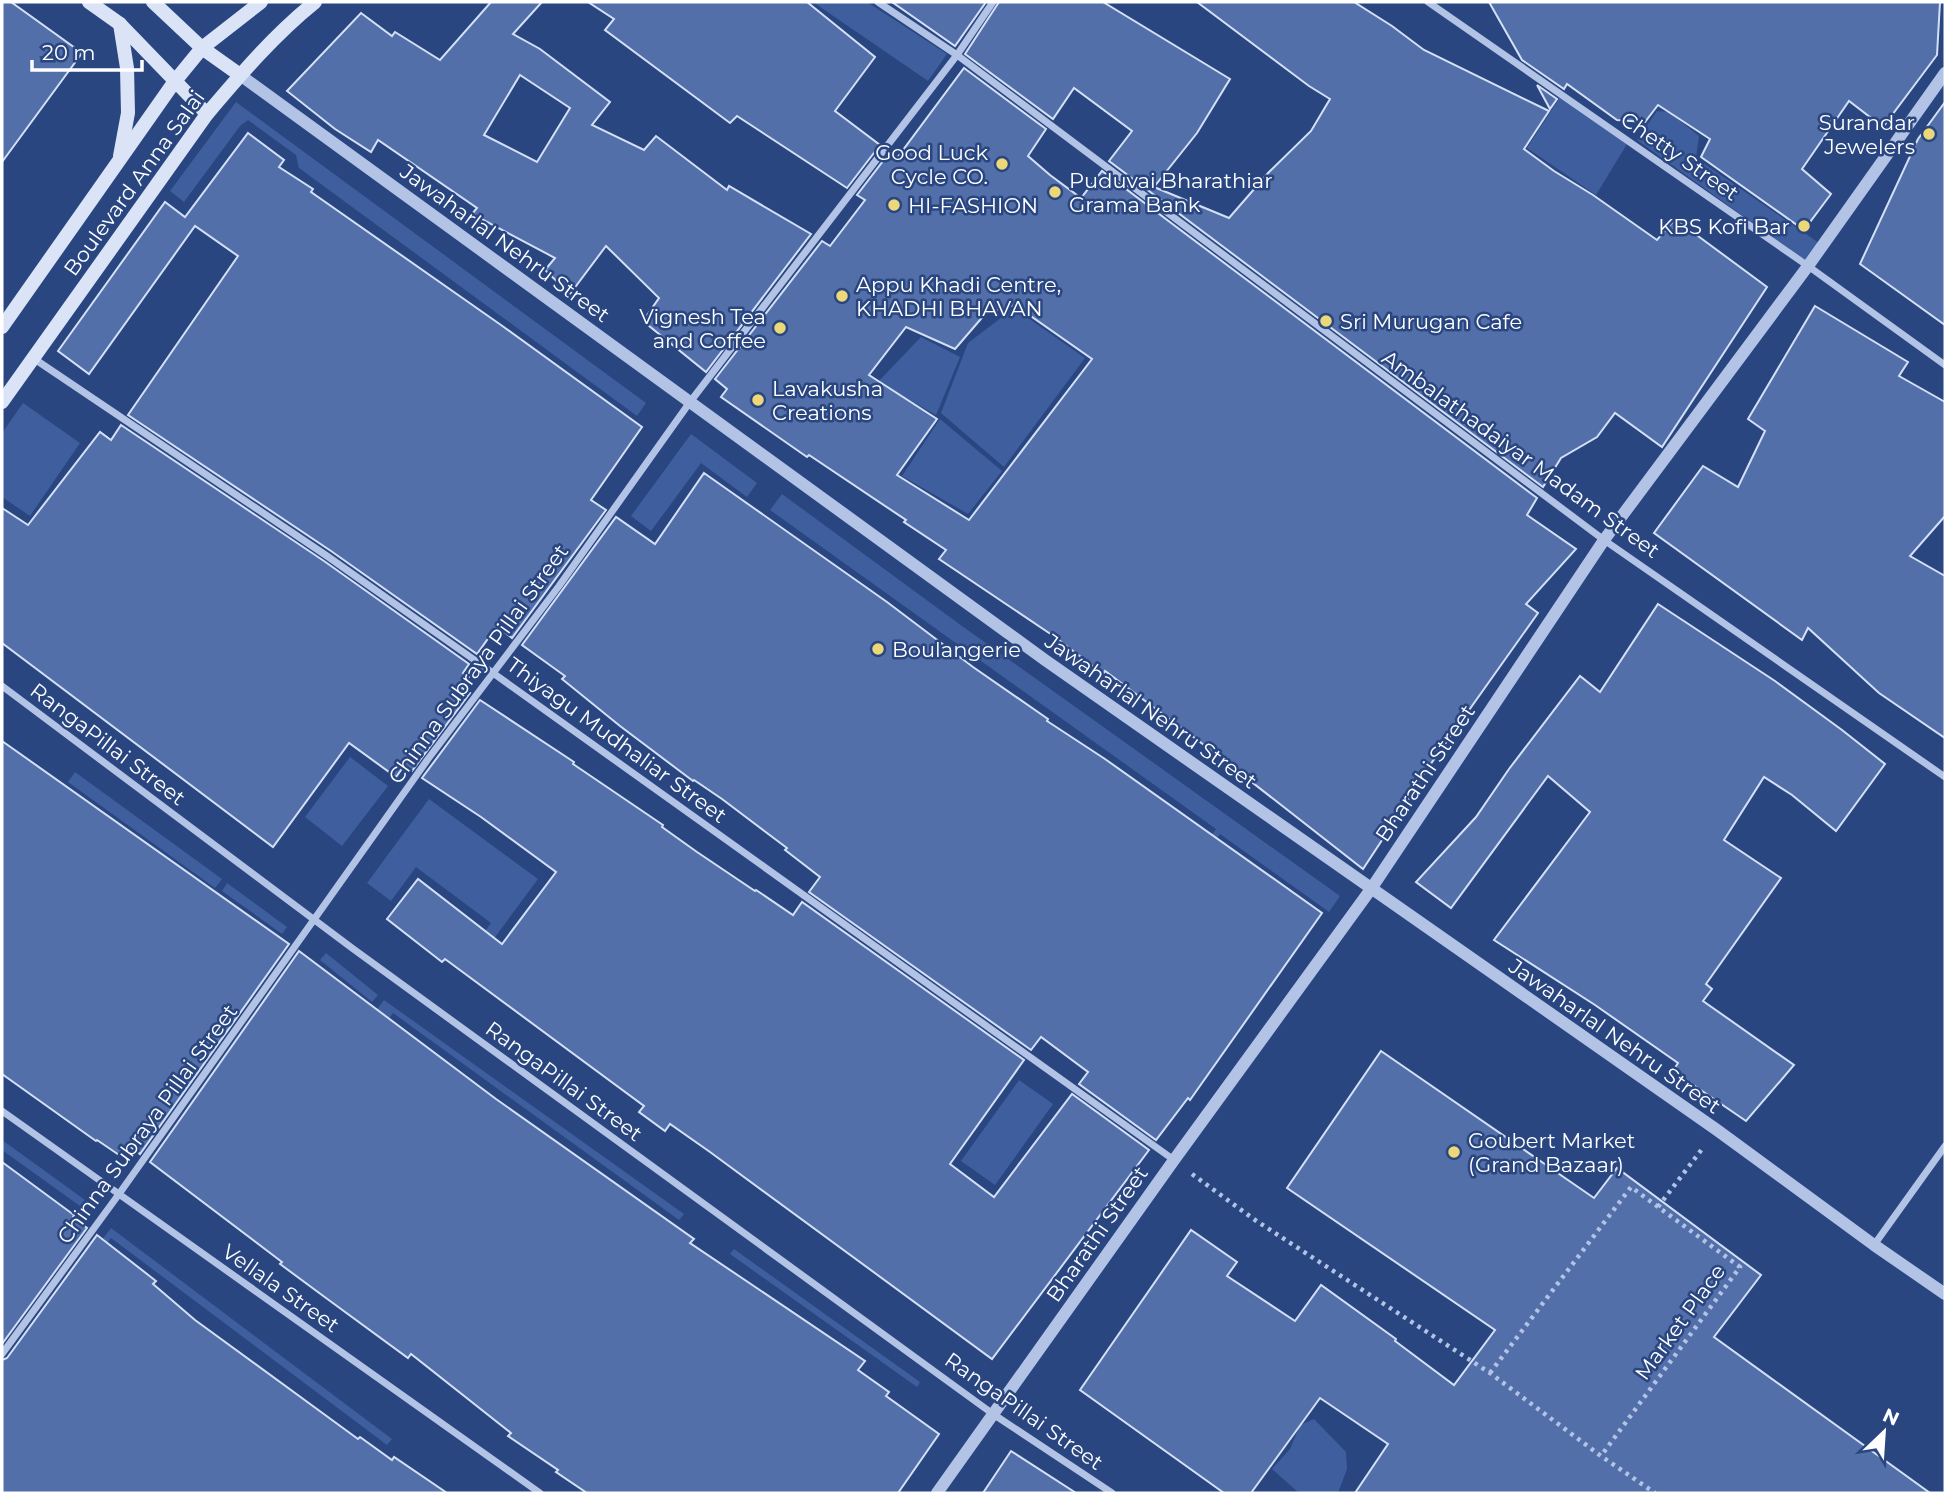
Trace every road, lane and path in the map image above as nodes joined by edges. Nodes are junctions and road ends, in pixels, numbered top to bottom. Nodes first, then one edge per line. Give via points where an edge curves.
1 (89, 2) edge
2 (153, 2) edge
3 (261, 2) edge
4 (315, 2) edge
5 (878, 2) edge
6 (993, 2) edge
7 (1428, 2) edge
8 (120, 24) junction
9 (202, 48) junction
10 (957, 55) junction
11 (1945, 73) edge
12 (240, 75) junction
13 (175, 81) junction
14 (207, 114) junction
15 (119, 161) junction
16 (1808, 266) junction
17 (2, 327) edge
18 (33, 358) junction
19 (1945, 365) edge
20 (2, 402) edge
21 (690, 402) junction
22 (1604, 540) junction
23 (493, 673) junction
24 (2, 686) edge
25 (1945, 777) edge
26 (1371, 889) junction
27 (314, 920) junction
28 (2, 1111) edge
29 (1717, 1130) junction
30 (1945, 1146) edge
31 (1174, 1160) junction
32 (119, 1194) junction
33 (1658, 1207) junction
34 (1874, 1245) junction
35 (1945, 1294) edge
36 (2, 1354) edge
37 (1490, 1373) junction
38 (993, 1414) junction
39 (1601, 1457) junction
40 (540, 1493) edge
41 (937, 1493) edge
42 (1112, 1493) edge
43 (1655, 1493) edge

1 - 8 main road
2 - 9 main road
3 - 9 main road, Boulevard Anna Salai
4 - 12 main road, Boulevard Anna Salai
5 - 10 street, Ambalathadaiyar Madam Street
6 - 10 street, Chinna Subraya Pillai Street
7 - 16 street, Chetty Street
8 - 13 main road
8 - 15 main road via 128,113
9 - 12 main road
9 - 13 main road, Boulevard Anna Salai
10 - 21 street, Chinna Subraya Pillai Street
10 - 22 street, Ambalathadaiyar Madam Street
11 - 16 street, Bharathi Street
12 - 14 main road, Boulevard Anna Salai
12 - 21 street, Jawaharlal Nehru Street
13 - 14 main road
13 - 15 main road, Boulevard Anna Salai
14 - 18 main road, Boulevard Anna Salai
15 - 17 main road, Boulevard Anna Salai
16 - 19 street, Chetty Street
16 - 22 street, Bharathi Street
18 - 20 main road, Boulevard Anna Salai
18 - 23 street, Thiyagu Mudhaliar Street
21 - 23 street, Chinna Subraya Pillai Street
21 - 26 street, Jawaharlal Nehru Street
22 - 25 street, Ambalathadaiyar Madam Street
22 - 26 street, Bharathi Street
23 - 27 street, Chinna Subraya Pillai Street
23 - 31 street, Thiyagu Mudhaliar Street
24 - 27 street, RangaPillai Street
26 - 29 street, Jawaharlal Nehru Street
26 - 31 street, Bharathi Street
27 - 32 street, Chinna Subraya Pillai Street
27 - 38 street, RangaPillai Street
28 - 32 street, Vellala Street
29 - 33 path
29 - 34 street, Jawaharlal Nehru Street
30 - 34 street
31 - 37 path via 1255,1220
31 - 38 street, Bharathi Street
32 - 36 street, Chinna Subraya Pillai Street
32 - 40 street, Vellala Street
33 - 37 path, Market Place via 1631,1187
33 - 39 path, Market Place via 1740,1267
34 - 35 street, Jawaharlal Nehru Street
37 - 39 path
38 - 41 street, Bharathi Street
38 - 42 street, RangaPillai Street
39 - 43 path

